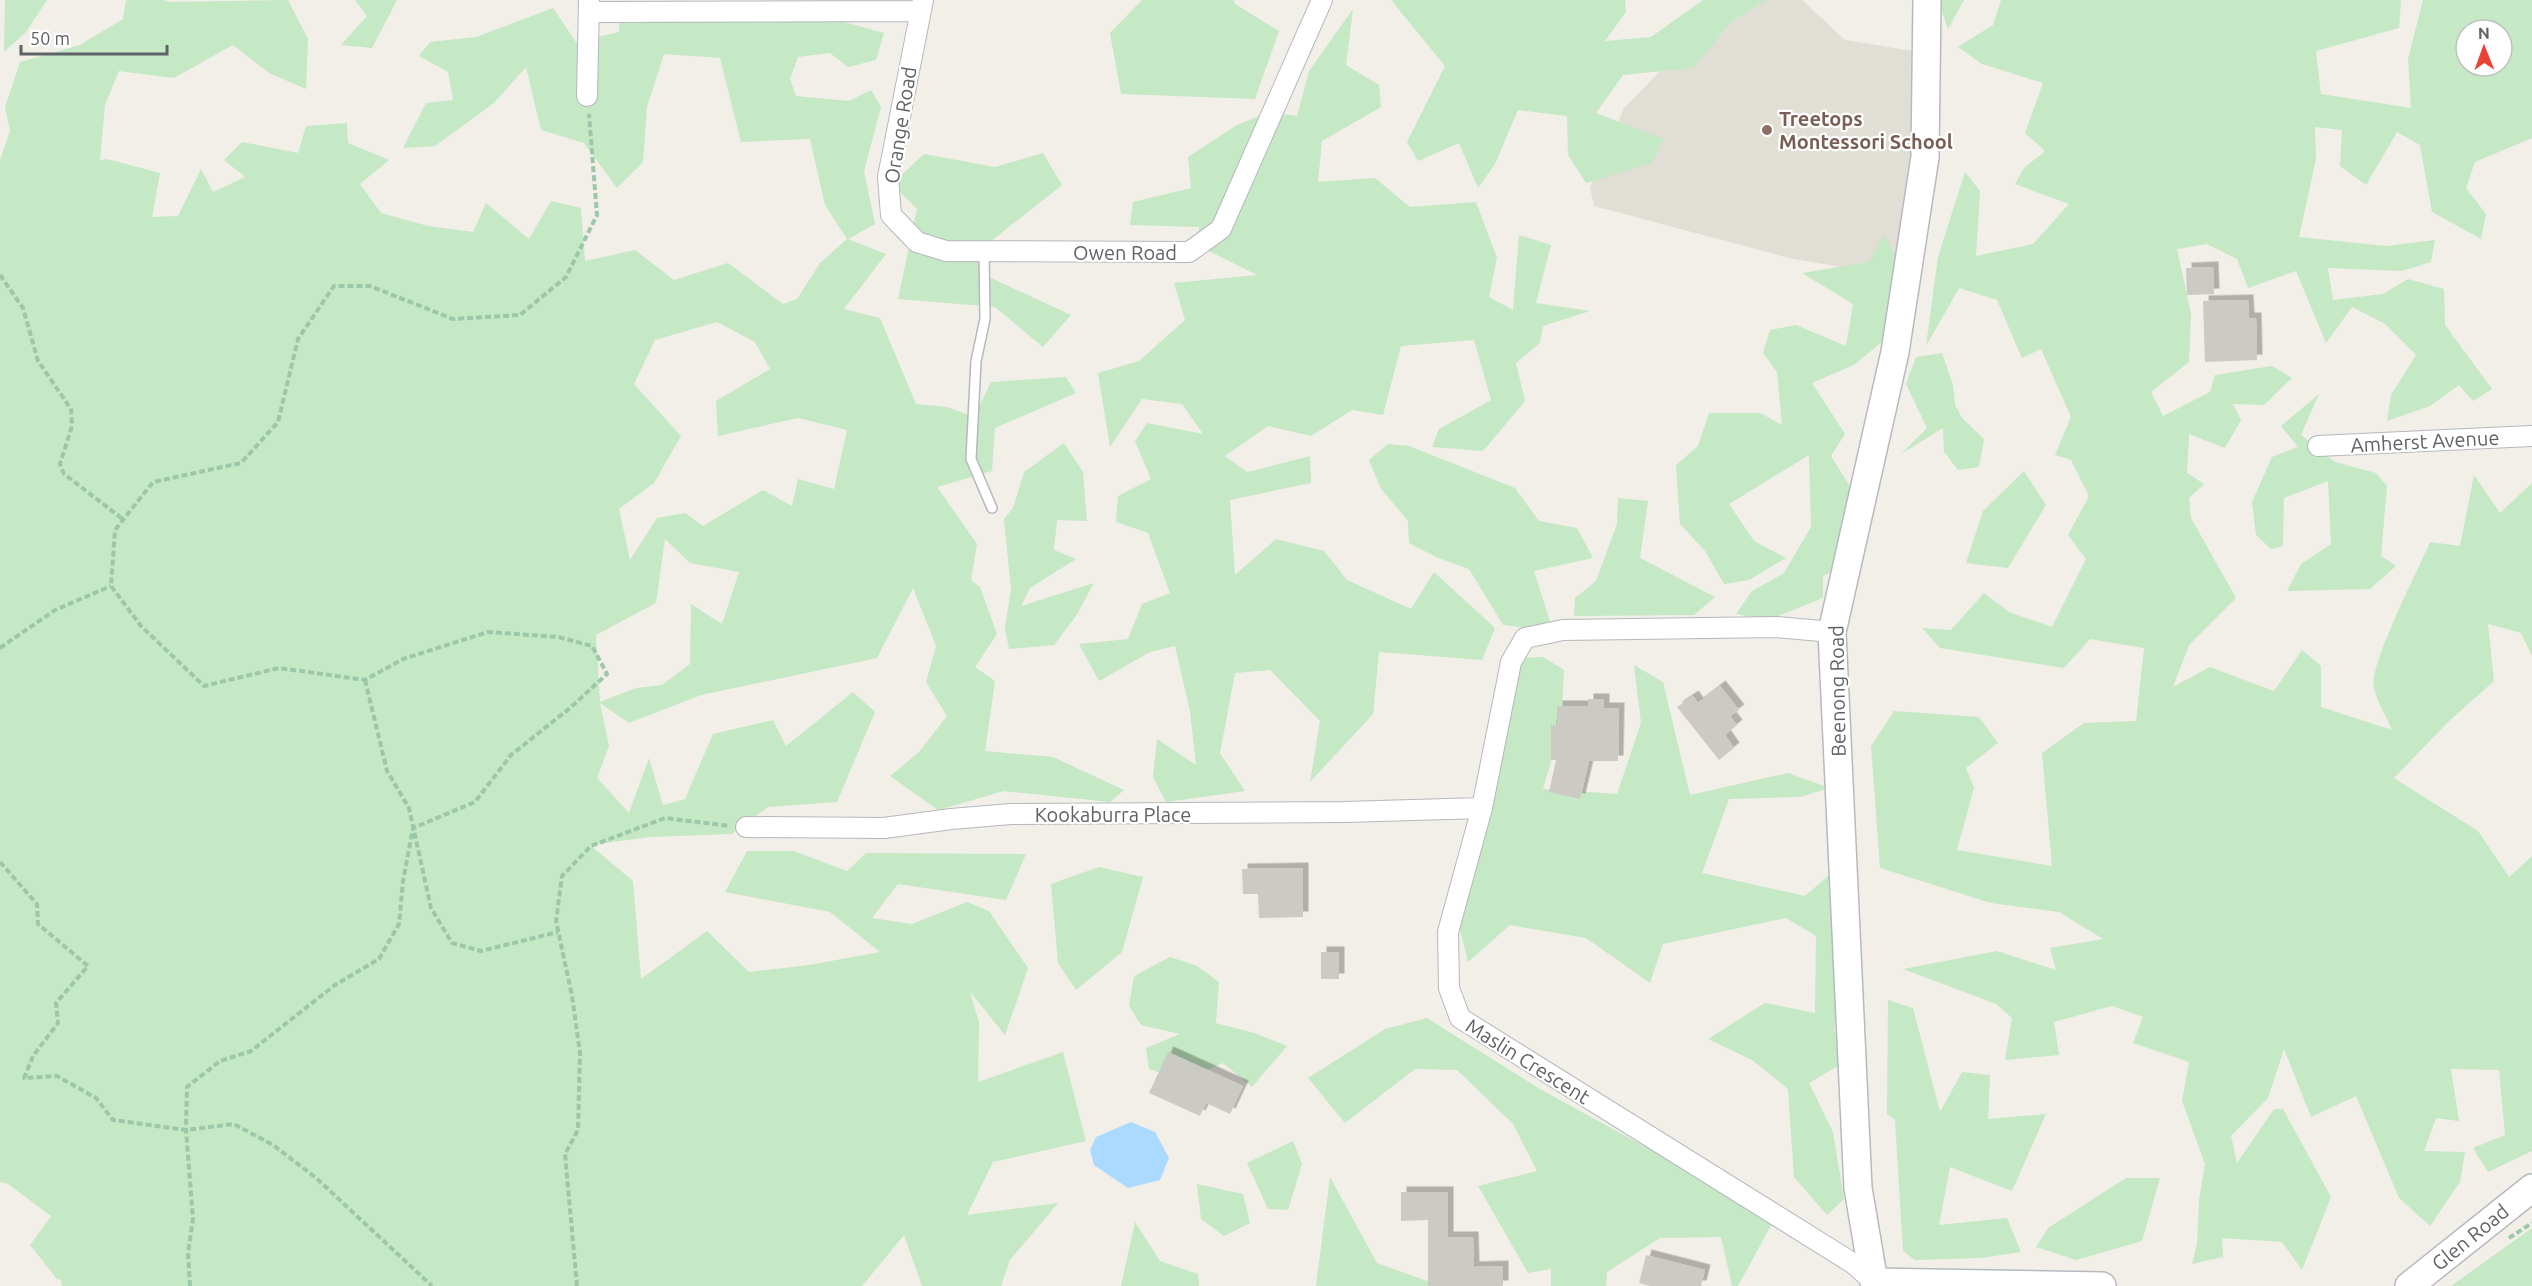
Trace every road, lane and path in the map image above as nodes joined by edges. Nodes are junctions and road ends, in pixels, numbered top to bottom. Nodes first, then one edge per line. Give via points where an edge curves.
1 (1322, 0) edge
2 (1927, 0) edge
3 (921, 5) edge
4 (589, 6) edge
5 (587, 96) joint
6 (917, 242) joint
7 (984, 251) junction
8 (0, 275) edge
9 (2532, 436) edge
10 (2318, 446) dead end
11 (992, 508) dead end
12 (124, 520) junction
13 (111, 585) junction
14 (1832, 632) junction
15 (0, 648) edge
16 (365, 680) junction
17 (1482, 808) junction
18 (746, 827) joint
19 (413, 828) junction
20 (0, 862) edge
21 (558, 932) junction
22 (186, 1130) junction
23 (2532, 1188) edge
24 (1874, 1282) junction
25 (190, 1286) edge
26 (432, 1286) edge
27 (577, 1286) edge
28 (2102, 1286) edge
29 (2409, 1286) edge

1 - 7 street, Owen Road via 1221,229 1189,252
2 - 14 street, Beenong Road via 1923,168 1895,352
3 - 4 street
3 - 6 street, Orange Road via 888,177 891,216
4 - 5 street
5 - 12 path via 597,216 566,277 520,315 453,319 370,286 334,286 298,339 278,422 249,455 241,463 153,482
6 - 7 street, Owen Road via 946,252
7 - 11 lane via 985,319 976,361 971,459
8 - 12 path via 23,308 38,361 71,409 72,426 60,464 64,474
9 - 10 street, Amherst Avenue
12 - 13 path via 115,530
13 - 15 path via 55,610
13 - 16 path via 141,626 204,686 279,668
14 - 17 street, Maslin Crescent via 1777,627 1563,630 1526,638 1511,662
14 - 24 street, Beenong Road via 1858,1188
16 - 19 path via 387,771 409,808
16 - 19 path via 403,659 488,632 558,636 592,646 607,674 511,755 475,802
17 - 18 street, Kookaburra Place via 1011,814 884,828
17 - 24 street, Maslin Crescent via 1448,932 1449,988 1460,1018 1854,1264
18 - 21 path via 665,819 591,846 562,876
19 - 21 path via 431,908 452,943 481,951
19 - 22 path via 399,924 379,959 335,985 251,1051 220,1062 187,1087
20 - 22 path via 37,904 38,924 88,966 56,1003 58,1023 33,1056 24,1078 57,1076 96,1098 113,1120
21 - 27 path via 580,1053 578,1130 565,1154
22 - 25 path via 193,1220 188,1253
22 - 26 path via 234,1124 273,1145 315,1178
23 - 29 street, Glen Road
24 - 28 street

